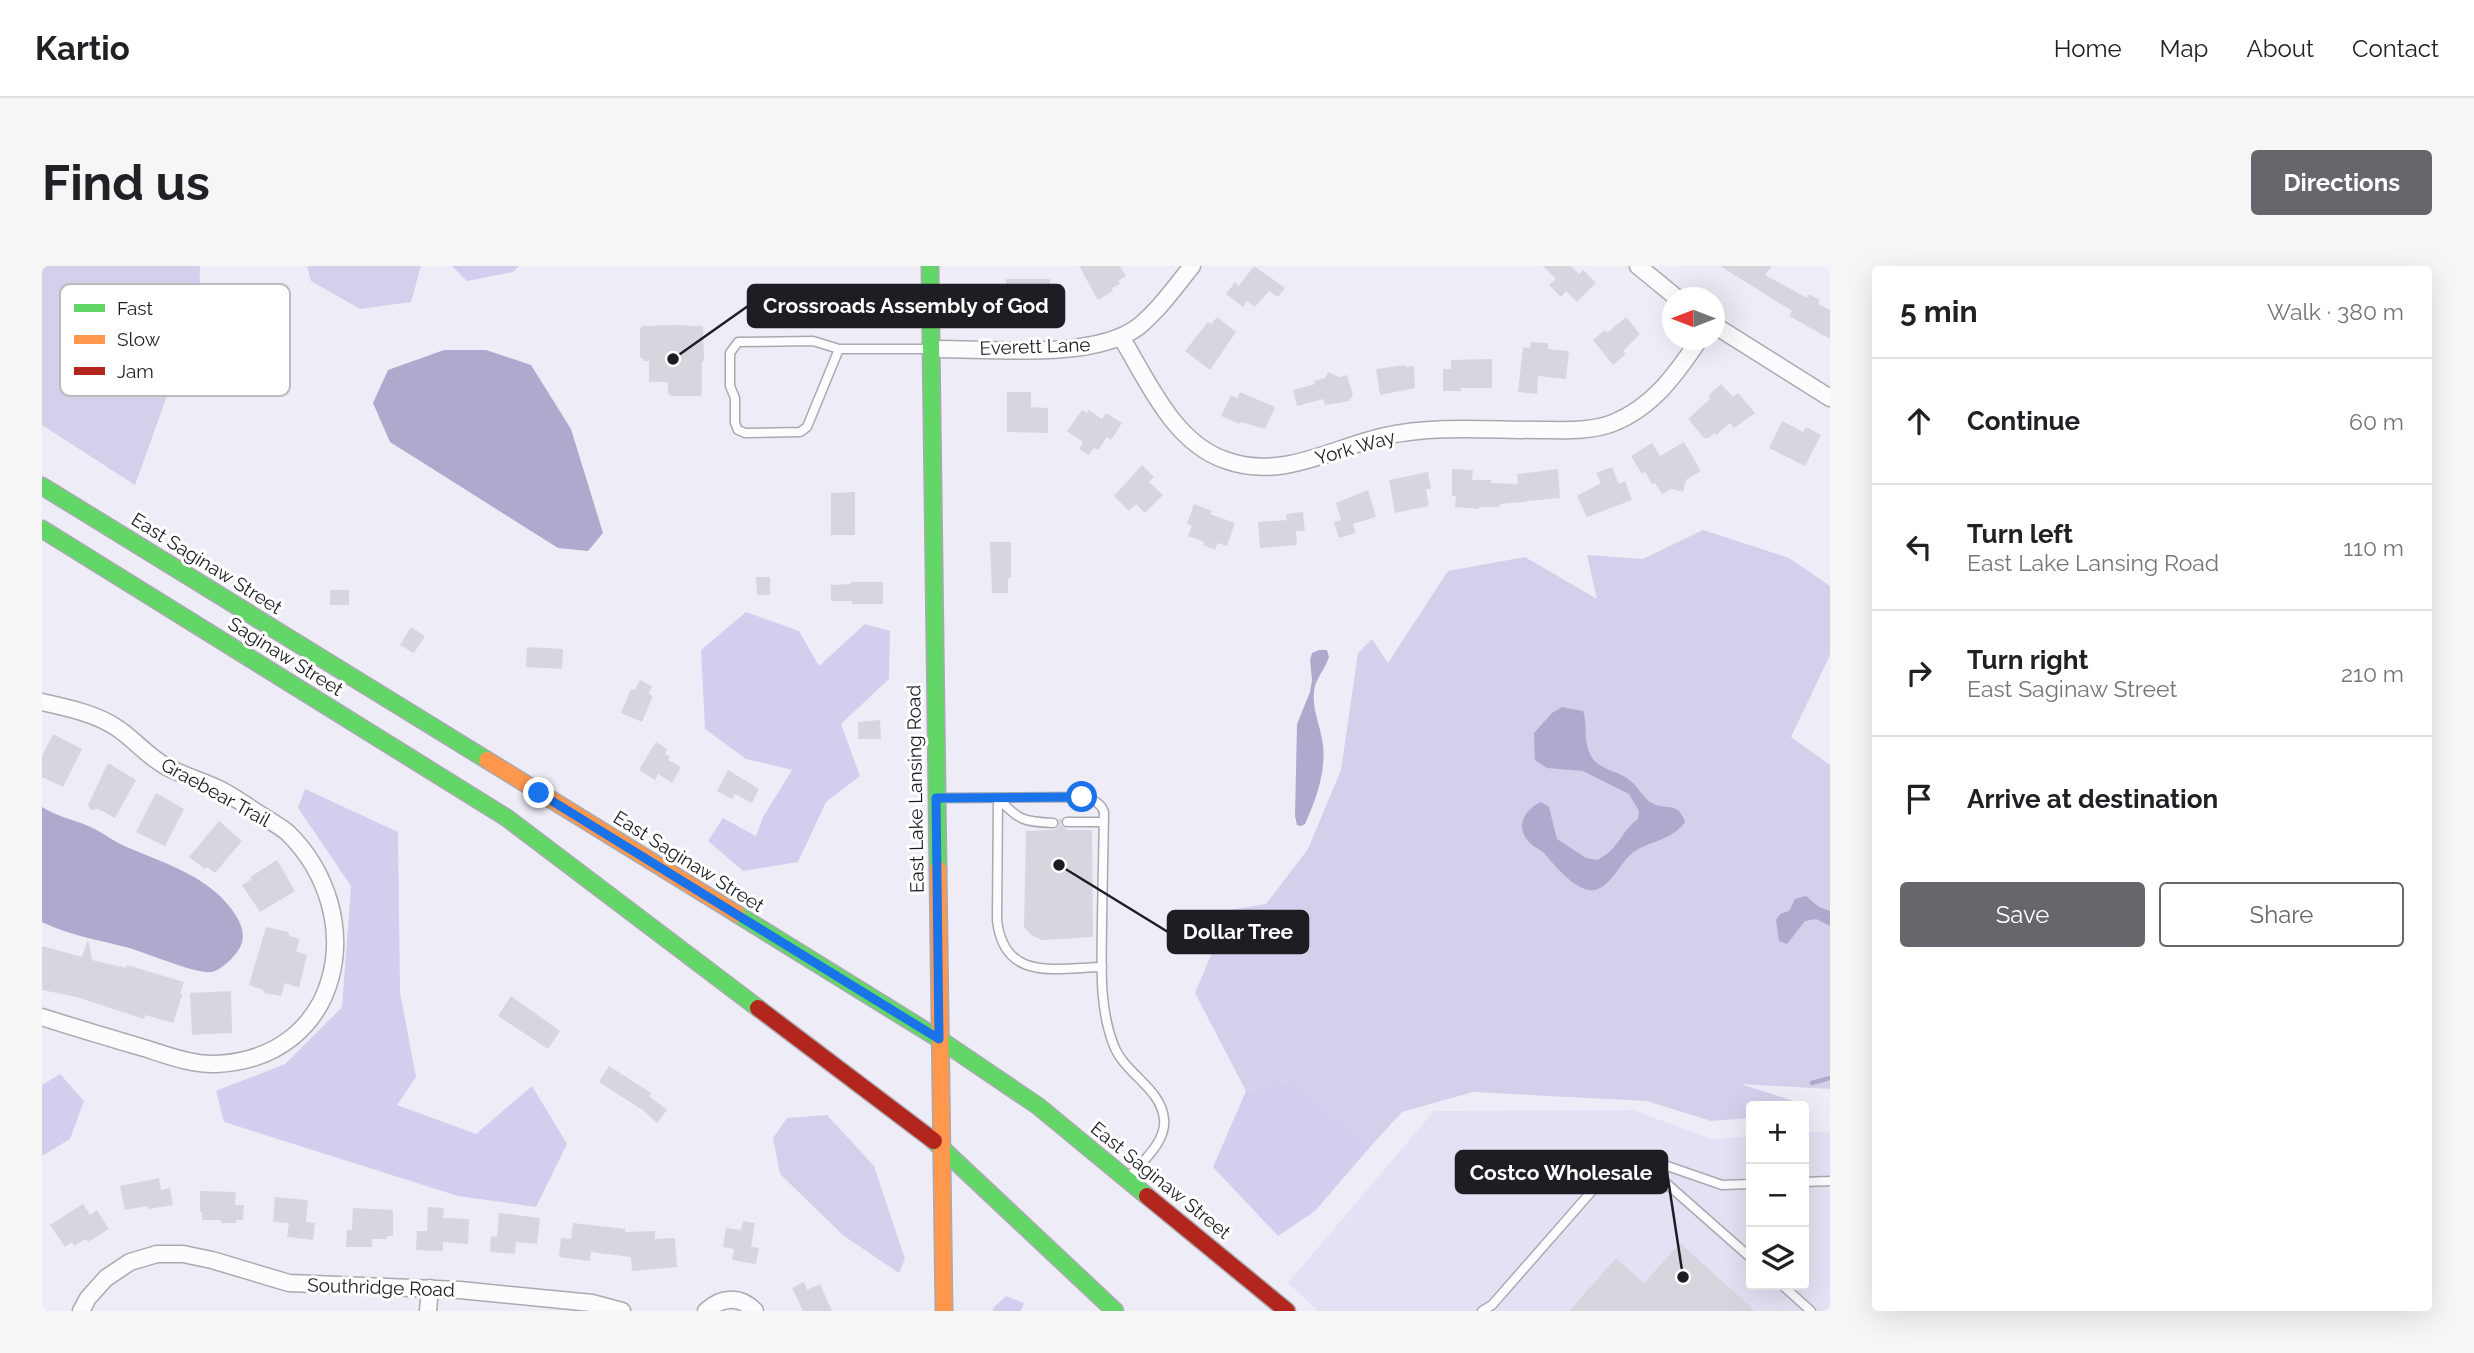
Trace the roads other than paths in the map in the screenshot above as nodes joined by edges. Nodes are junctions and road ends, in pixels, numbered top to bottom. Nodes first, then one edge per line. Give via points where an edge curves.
1 (930, 266) edge
2 (1192, 266) edge
3 (1637, 266) edge
4 (1663, 287) edge
5 (1725, 333) edge
6 (1121, 337) junction
7 (839, 349) junction
8 (930, 349) junction
9 (1692, 350) edge
10 (1830, 398) edge
11 (42, 486) edge
12 (42, 529) edge
13 (42, 702) edge
14 (539, 793) junction
15 (936, 798) junction
16 (998, 798) junction
17 (514, 807) junction
18 (1053, 822) dead end
19 (1067, 822) dead end
20 (1103, 822) junction
21 (1102, 967) junction
22 (42, 1017) edge
23 (939, 1039) junction
24 (941, 1147) junction
25 (1641, 1161) junction
26 (1127, 1179) junction
27 (1830, 1181) edge
28 (1809, 1182) edge
29 (1746, 1184) edge
30 (1746, 1254) edge
31 (430, 1288) junction
32 (1788, 1290) edge
33 (81, 1311) edge
34 (428, 1311) edge
35 (622, 1311) edge
36 (706, 1311) edge
37 (755, 1311) edge
38 (944, 1311) edge
39 (1115, 1311) edge
40 (1287, 1311) edge
41 (1482, 1311) edge
42 (1811, 1311) edge

1 - 8 main road, East Lake Lansing Road
2 - 6 street, Everett Lane via 1156,310
3 - 4 street
5 - 10 street
6 - 8 street, Everett Lane via 1083,348
6 - 9 street, York Way via 1186,435 1223,460 1267,468 1411,432 1586,429 1612,423 1642,408 1673,378
7 - 7 lane via 813,341 738,342 733,346 730,386 738,430 800,432 807,427
7 - 8 lane
8 - 15 main road, East Lake Lansing Road
11 - 14 main road, East Saginaw Street
12 - 17 main road, Saginaw Street
13 - 22 street, Graebear Trail via 117,727 165,766 221,790 286,831 310,859 328,895 337,935 334,967 314,1012 300,1031 277,1048 246,1060 214,1064 181,1060
14 - 17 main road
14 - 23 main road, East Saginaw Street
15 - 16 lane
15 - 23 main road, East Lake Lansing Road
16 - 18 lane via 1027,822
16 - 20 lane via 1082,797 1102,806
16 - 21 lane via 999,939 1022,965
17 - 24 main road
19 - 20 lane
20 - 21 lane
21 - 26 lane via 1105,1016 1115,1048 1158,1099 1165,1121 1156,1145
23 - 24 main road, East Lake Lansing Road
23 - 26 main road, East Saginaw Street via 1038,1107
24 - 38 main road, East Lake Lansing Road
24 - 39 main road
25 - 29 lane via 1650,1160 1722,1185
25 - 30 lane
25 - 41 lane via 1624,1162 1598,1184
26 - 40 main road, East Saginaw Street
27 - 28 lane
31 - 33 street, Southridge Road via 289,1283 212,1260 157,1254 130,1262 106,1278
31 - 34 street
31 - 35 street, Southridge Road via 592,1303
32 - 42 lane
36 - 37 street via 732,1299

